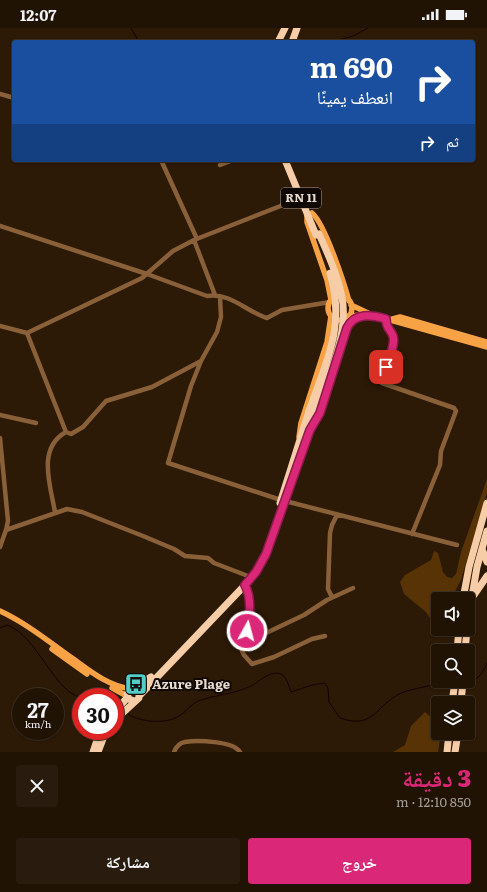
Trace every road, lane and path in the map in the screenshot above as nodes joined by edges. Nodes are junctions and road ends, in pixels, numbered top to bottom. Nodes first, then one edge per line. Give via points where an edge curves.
1 (285, 28) edge
2 (297, 28) edge
3 (279, 39) edge
4 (292, 40) edge
5 (0, 94) edge
6 (12, 97) edge
7 (162, 162) edge
8 (228, 162) edge
9 (286, 162) edge
10 (291, 162) edge
11 (220, 165) dead end
12 (301, 198) junction
13 (310, 213) junction
14 (0, 226) edge
15 (195, 239) junction
16 (147, 274) junction
17 (215, 294) junction
18 (220, 297) junction
19 (330, 301) junction
20 (350, 303) junction
21 (367, 315) junction
22 (331, 316) junction
23 (376, 316) junction
24 (347, 317) junction
25 (387, 319) junction
26 (0, 326) edge
27 (27, 333) junction
28 (345, 334) junction
29 (487, 342) edge
30 (487, 347) edge
31 (201, 361) junction
32 (312, 412) junction
33 (0, 415) edge
34 (36, 423) dead end
35 (310, 430) junction
36 (66, 432) junction
37 (0, 438) edge
38 (299, 442) junction
39 (283, 500) junction
40 (487, 503) edge
41 (55, 512) junction
42 (337, 514) junction
43 (6, 530) junction
44 (487, 531) edge
45 (412, 534) junction
46 (456, 545) dead end
47 (0, 547) edge
48 (482, 548) junction
49 (487, 562) edge
50 (248, 576) junction
51 (487, 576) edge
52 (245, 585) junction
53 (354, 588) dead end
54 (467, 592) edge
55 (469, 592) edge
56 (473, 592) edge
57 (332, 597) junction
58 (0, 611) edge
59 (0, 614) edge
60 (325, 636) dead end
61 (245, 642) junction
62 (133, 689) junction
63 (140, 695) junction
64 (129, 700) junction
65 (124, 706) edge
66 (97, 740) edge
67 (103, 740) edge
68 (448, 740) edge
69 (457, 740) edge
70 (93, 752) edge
71 (98, 752) edge
72 (174, 752) edge
73 (240, 752) edge
74 (447, 752) edge
75 (455, 752) edge

1 - 3 highway
2 - 4 highway
5 - 6 street
7 - 15 street
8 - 11 street
9 - 12 highway, RN 11
10 - 13 highway, RN 11
12 - 13 highway, RN 11
12 - 15 street
13 - 19 main road, RN 11 via 307,222 327,280
13 - 20 main road, RN 11 via 320,223
13 - 32 highway, RN 11, bridge via 334,287 337,316 332,348
14 - 16 street
15 - 16 street via 173,251
15 - 17 street
16 - 17 street via 207,296
16 - 27 street
17 - 18 street
18 - 19 street via 229,298 248,307 254,314 267,318 286,309
18 - 31 street via 221,317 217,332
19 - 20 main road via 340,297
19 - 22 main road via 328,310
20 - 23 main road
20 - 24 main road
21 - 23 main road
21 - 24 main road
21 - 28 main road via 352,321
22 - 24 main road via 337,320
22 - 38 main road, RN 11 via 327,342 300,428
23 - 25 main road
24 - 28 main road, RN 11
25 - 29 main road via 400,318
25 - 30 main road
25 - 45 street via 386,328 392,335 393,342 382,383 454,408 456,411 442,450 440,465
26 - 27 street
27 - 36 street
28 - 35 main road, RN 11 via 320,413
31 - 36 street via 152,387 106,401 83,427 71,434
31 - 39 street via 183,410 168,464
32 - 35 highway, RN 11
32 - 38 highway, RN 11
33 - 34 street
35 - 39 highway, RN 11
36 - 41 street via 56,438 47,455
37 - 43 street via 8,521
38 - 39 highway, RN 11
39 - 42 street
39 - 50 highway, RN 11 via 263,552
39 - 52 highway, RN 11 via 266,554
40 - 54 highway via 469,567
41 - 43 street
41 - 50 street via 67,509 82,512 174,549 185,556 208,558 214,563
42 - 45 street
42 - 57 street via 330,533 328,589
43 - 47 street
44 - 48 highway
45 - 46 street
48 - 49 highway
48 - 55 highway
50 - 62 highway, RN 11 via 152,676
51 - 56 highway
52 - 61 street via 249,597
52 - 63 highway, RN 11
53 - 57 street
57 - 61 street via 304,615
58 - 62 main road via 25,625 100,678
59 - 64 main road
60 - 61 street via 252,664 242,651
62 - 63 highway via 138,690
62 - 64 highway via 128,692
63 - 64 highway via 138,699
64 - 65 highway
66 - 70 highway
67 - 71 highway
68 - 74 highway
69 - 75 highway
72 - 73 street via 177,746 185,742 228,744

